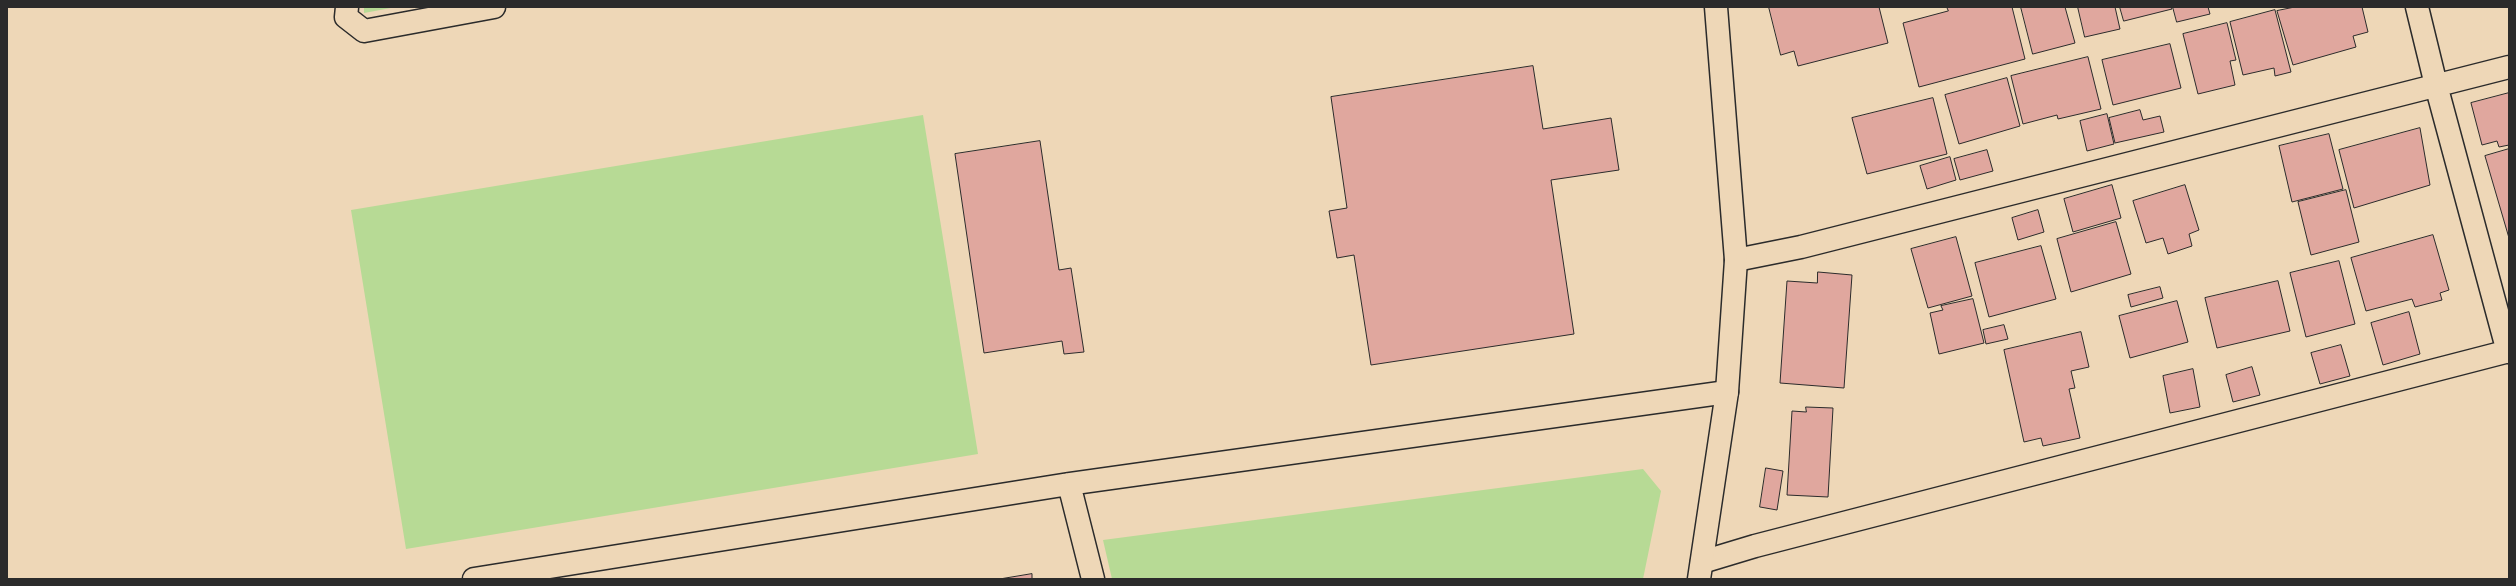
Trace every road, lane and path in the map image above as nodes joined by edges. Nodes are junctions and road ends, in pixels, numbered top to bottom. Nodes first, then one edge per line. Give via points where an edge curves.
1 (347, 7) edge
2 (494, 7) edge
3 (1716, 7) edge
4 (2417, 7) edge
5 (2509, 67) edge
6 (2436, 85) junction
7 (1736, 260) junction
8 (2509, 352) edge
9 (1727, 392) junction
10 (1069, 484) junction
11 (1700, 571) edge
12 (474, 579) edge
13 (1092, 579) edge

1 - 2 street via 346,16 364,30
3 - 7 street
4 - 6 street
5 - 6 street
6 - 7 street via 1801,248
6 - 8 street
7 - 9 street
8 - 11 street via 1755,546
9 - 10 street
9 - 11 street
10 - 12 street
10 - 13 street

